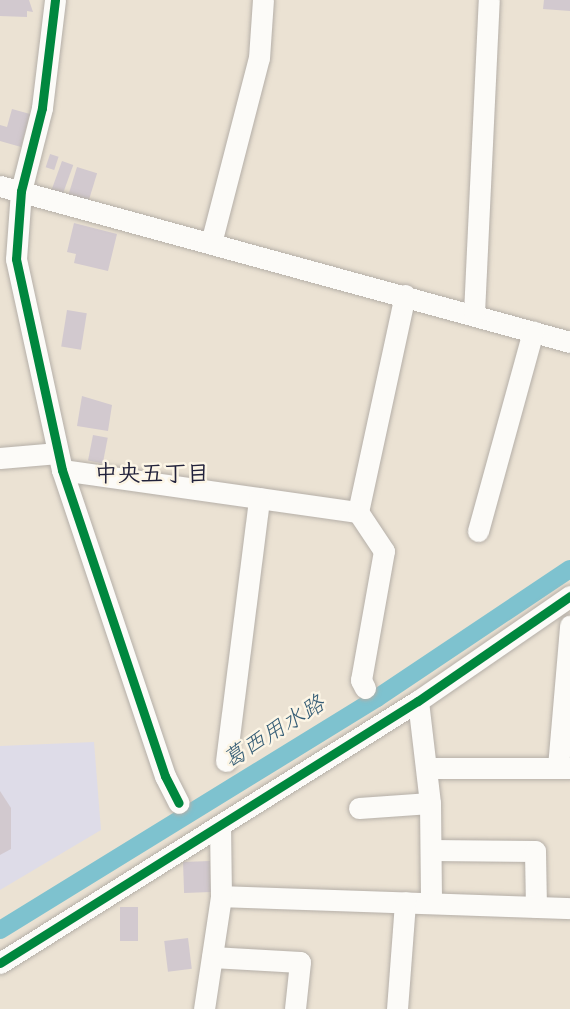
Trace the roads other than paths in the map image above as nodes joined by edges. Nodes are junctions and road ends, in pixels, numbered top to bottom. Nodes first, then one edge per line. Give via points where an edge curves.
1 (55, 0) edge
2 (263, 0) edge
3 (489, 0) edge
4 (10, 189) edge
5 (211, 243) junction
6 (405, 295) junction
7 (474, 313) junction
8 (533, 331) junction
9 (570, 342) edge
10 (0, 458) edge
11 (60, 461) junction
12 (259, 498) junction
13 (358, 512) junction
14 (478, 530) dead end
15 (570, 596) edge
16 (570, 626) edge
17 (365, 688) dead end
18 (418, 701) junction
19 (226, 761) dead end
20 (427, 768) junction
21 (564, 768) edge
22 (179, 803) dead end
23 (430, 803) junction
24 (359, 808) dead end
25 (220, 826) junction
26 (431, 850) junction
27 (221, 896) junction
28 (405, 902) junction
29 (431, 903) junction
30 (536, 906) junction
31 (570, 908) edge
32 (212, 957) junction
33 (0, 963) edge
34 (204, 1009) edge
35 (295, 1009) edge
36 (397, 1009) edge

1 - 4 street via 42,107
2 - 5 street via 259,58
3 - 7 street
4 - 5 street
4 - 11 street via 16,260
5 - 6 street
6 - 7 street
6 - 13 street
7 - 8 street
8 - 9 street
8 - 14 street
10 - 11 street
11 - 12 street
11 - 22 street via 165,776
12 - 13 street
12 - 19 street
13 - 17 street via 384,551 361,680
15 - 18 street
16 - 21 street
18 - 20 street
18 - 25 street
20 - 21 street
20 - 23 street
23 - 24 street
23 - 26 street
25 - 27 street
25 - 33 street
26 - 29 street
26 - 30 street via 535,851
27 - 28 street
27 - 32 street
28 - 29 street
28 - 36 street
29 - 30 street
30 - 31 street
32 - 34 street
32 - 35 street via 300,962

